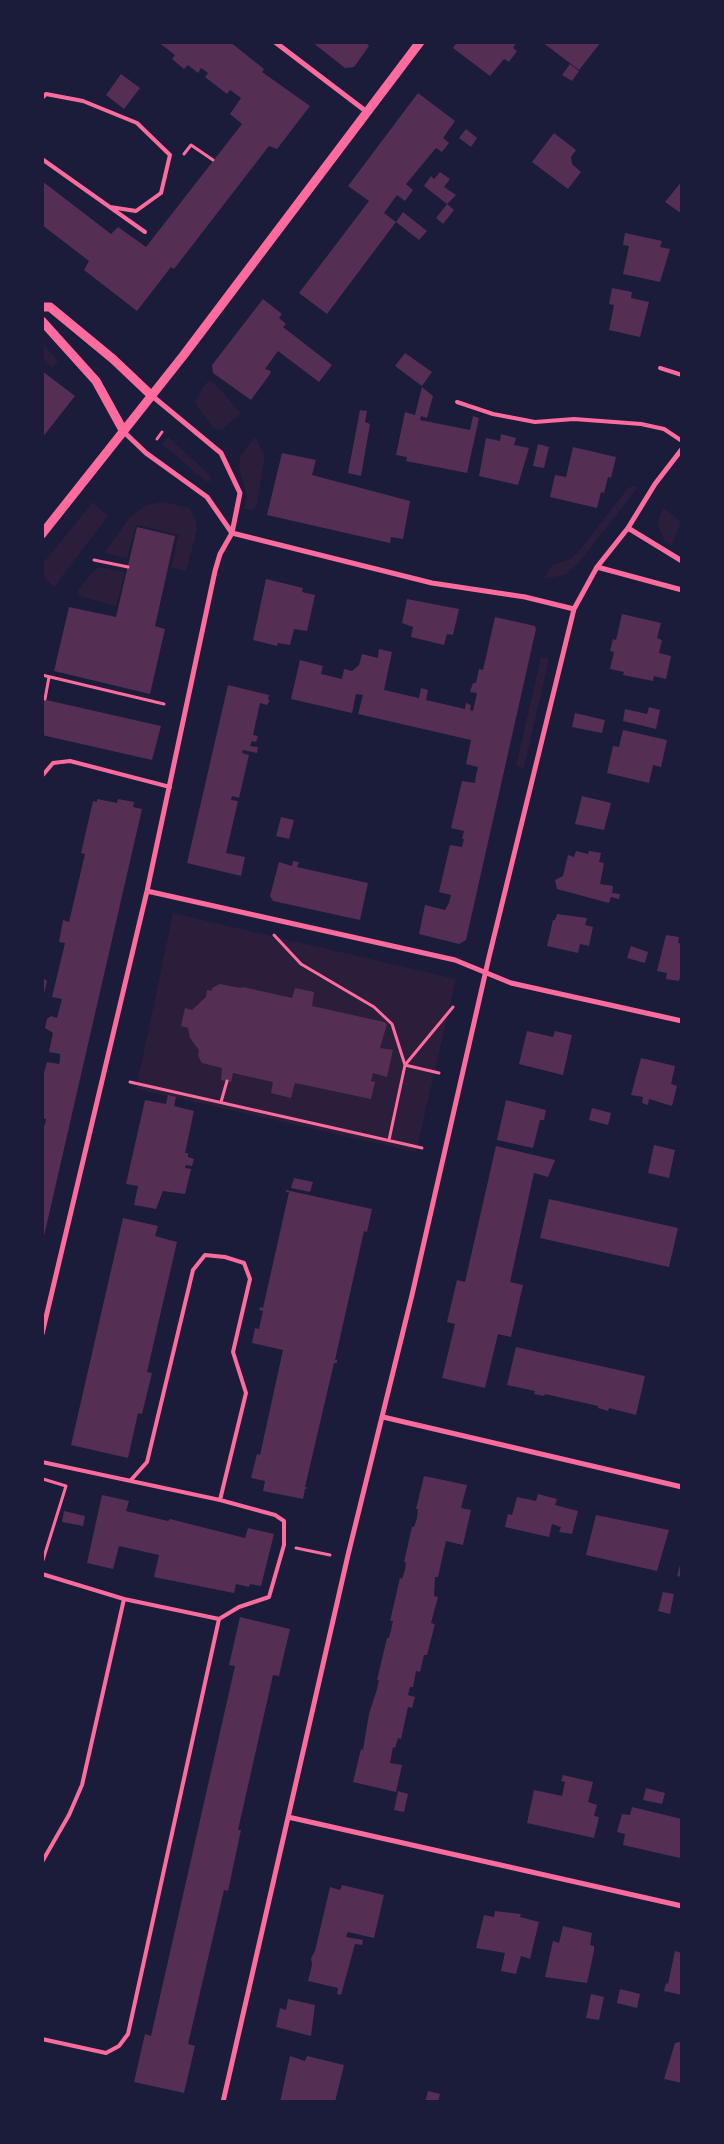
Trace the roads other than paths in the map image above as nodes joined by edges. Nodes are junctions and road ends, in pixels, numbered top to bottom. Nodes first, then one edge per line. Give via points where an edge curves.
1 (275, 42) edge
2 (420, 42) edge
3 (42, 98) edge
4 (367, 112) junction
5 (42, 159) edge
6 (110, 207) junction
7 (144, 232) dead end
8 (42, 307) edge
9 (42, 322) edge
10 (660, 368) dead end
11 (682, 375) edge
12 (152, 395) junction
13 (457, 402) dead end
14 (123, 430) junction
15 (682, 441) edge
16 (682, 449) edge
17 (628, 528) junction
18 (232, 532) junction
19 (42, 534) edge
20 (682, 561) edge
21 (596, 567) junction
22 (682, 590) edge
23 (574, 609) junction
24 (42, 776) edge
25 (170, 787) junction
26 (147, 891) junction
27 (486, 972) junction
28 (682, 1021) edge
29 (42, 1334) edge
30 (383, 1416) junction
31 (42, 1462) edge
32 (132, 1480) junction
33 (682, 1487) edge
34 (220, 1500) junction
35 (42, 1574) edge
36 (124, 1599) junction
37 (219, 1619) junction
38 (288, 1817) junction
39 (42, 1862) edge
40 (682, 1906) edge
41 (42, 2039) edge
42 (223, 2102) edge

1 - 4 street
2 - 4 street
3 - 6 lane via 46,94 83,101 137,123 170,155 161,193 136,211
4 - 12 street
5 - 6 lane
6 - 7 lane
8 - 12 street via 50,308
9 - 14 street via 96,381
10 - 11 lane
12 - 14 street
12 - 18 street via 221,453 240,492
13 - 15 lane via 493,414 536,422 574,418 641,424 664,429
14 - 18 street via 146,453 207,497
14 - 19 street
16 - 17 street via 655,484
17 - 20 street
17 - 21 street
18 - 23 street via 432,583 525,596
18 - 25 street via 215,571
21 - 22 street
21 - 23 street
23 - 27 street
24 - 25 lane via 54,763 70,761
25 - 26 street
26 - 27 street via 456,960
26 - 29 street
27 - 28 street via 511,983
27 - 30 street
30 - 33 street
30 - 38 street
31 - 32 lane
32 - 34 lane
32 - 34 lane via 147,1462 193,1270 205,1256 225,1257 244,1263 250,1279 233,1352 246,1393
34 - 37 lane via 280,1518 284,1521 284,1545 269,1597 239,1607
35 - 36 lane
36 - 37 lane
36 - 39 lane via 82,1785 69,1816
37 - 41 lane via 128,2034 119,2046 106,2053
38 - 40 street
38 - 42 street

